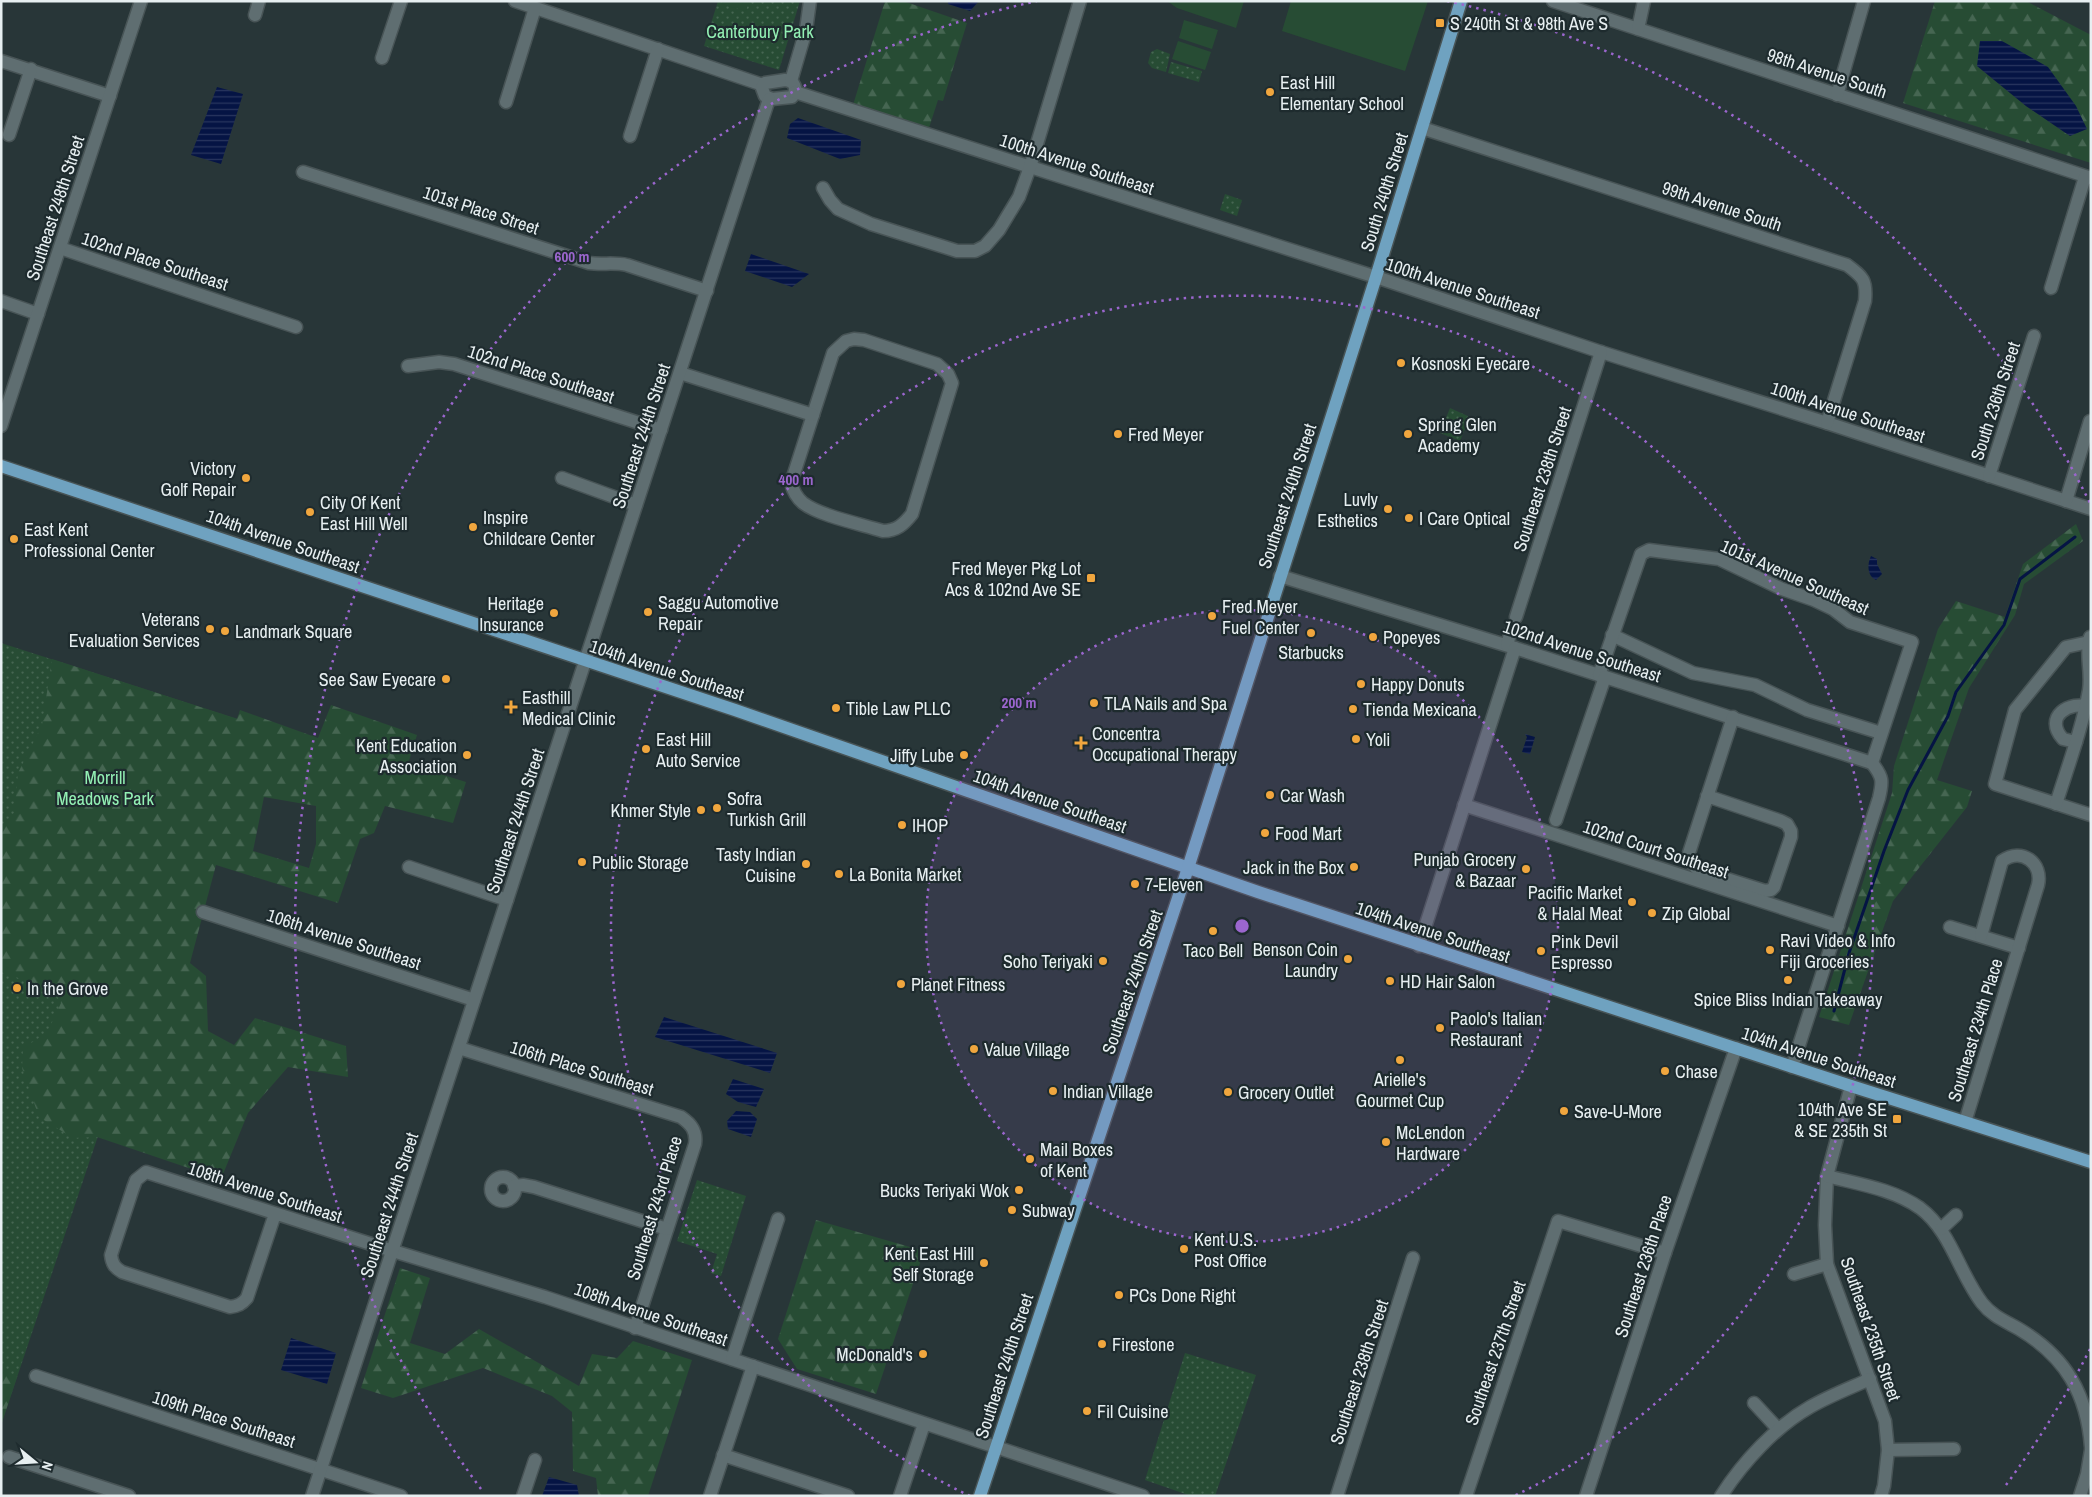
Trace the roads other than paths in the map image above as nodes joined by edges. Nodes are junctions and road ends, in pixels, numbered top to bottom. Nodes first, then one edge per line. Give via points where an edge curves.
1 (141, 1) edge
2 (259, 1) edge
3 (401, 1) edge
4 (515, 1) edge
5 (810, 1) edge
6 (1080, 1) edge
7 (1461, 1) edge
8 (1553, 1) edge
9 (1644, 1) edge
10 (1864, 1) edge
11 (1576, 5) edge
12 (535, 8) junction
13 (255, 15) dead end
14 (1638, 29) junction
15 (658, 49) junction
16 (382, 58) dead end
17 (1, 61) edge
18 (32, 69) junction
19 (763, 85) junction
20 (793, 87) junction
21 (1837, 94) junction
22 (110, 96) junction
23 (770, 99) junction
24 (506, 102) dead end
25 (1422, 128) junction
26 (9, 135) dead end
27 (630, 136) dead end
28 (1030, 167) junction
29 (303, 172) dead end
30 (2088, 177) edge
31 (823, 188) dead end
32 (60, 248) junction
33 (1376, 278) junction
34 (2051, 288) dead end
35 (707, 291) junction
36 (1, 301) edge
37 (38, 314) junction
38 (296, 327) dead end
39 (2034, 336) dead end
40 (1601, 352) junction
41 (408, 366) dead end
42 (680, 373) junction
43 (813, 415) junction
44 (2090, 420) edge
45 (1827, 423) junction
46 (1, 426) edge
47 (661, 430) junction
48 (1, 466) edge
49 (1989, 476) junction
50 (562, 478) dead end
51 (2066, 501) junction
52 (636, 506) junction
53 (2091, 510) edge
54 (1280, 576) junction
55 (1516, 617) dead end
56 (1511, 631) dead end
57 (1612, 634) junction
58 (2090, 639) edge
59 (1511, 646) junction
60 (585, 661) junction
61 (1602, 676) junction
62 (2088, 706) edge
63 (1733, 717) junction
64 (2086, 720) edge
65 (1881, 733) junction
66 (2076, 742) junction
67 (1872, 763) junction
68 (1708, 796) junction
69 (2056, 804) junction
70 (1464, 805) junction
71 (2091, 815) edge
72 (1556, 820) dead end
73 (409, 867) dead end
74 (1188, 868) junction
75 (507, 900) junction
76 (203, 912) dead end
77 (1838, 926) junction
78 (1950, 927) dead end
79 (1981, 936) junction
80 (1419, 946) junction
81 (2019, 948) junction
82 (474, 1000) junction
83 (459, 1048) junction
84 (1736, 1048) junction
85 (1792, 1067) junction
86 (1851, 1086) junction
87 (1965, 1122) junction
88 (692, 1127) joint
89 (2091, 1162) edge
90 (1826, 1176) junction
91 (514, 1186) dead end
92 (275, 1214) junction
93 (1956, 1215) dead end
94 (778, 1218) dead end
95 (1940, 1228) junction
96 (667, 1229) junction
97 (392, 1251) junction
98 (1665, 1254) junction
99 (1413, 1258) dead end
100 (1827, 1264) junction
101 (1794, 1274) dead end
102 (635, 1328) junction
103 (732, 1359) junction
104 (752, 1366) junction
105 (36, 1376) dead end
106 (1870, 1379) junction
107 (2086, 1392) edge
108 (1754, 1403) dead end
109 (924, 1424) junction
110 (1778, 1429) junction
111 (995, 1448) junction
112 (1954, 1449) dead end
113 (2091, 1449) edge
114 (1888, 1450) junction
115 (723, 1455) junction
116 (9, 1457) dead end
117 (535, 1460) dead end
118 (321, 1469) junction
119 (129, 1496) edge
120 (312, 1496) edge
121 (401, 1496) edge
122 (523, 1496) edge
123 (710, 1496) edge
124 (848, 1496) edge
125 (900, 1496) edge
126 (980, 1496) edge
127 (1143, 1496) edge
128 (1337, 1496) edge
129 (1466, 1496) edge
130 (1586, 1496) edge
131 (1721, 1496) edge
132 (1881, 1496) edge
133 (2080, 1496) edge

1 - 22 street, Southeast 248th Street
2 - 13 street
3 - 16 street
4 - 12 street
5 - 20 street
6 - 28 street
7 - 25 main road, South 240th Street
8 - 11 street, 98th Avenue South
9 - 14 street
10 - 21 street
11 - 14 street, 98th Avenue South
12 - 15 street
12 - 24 street
14 - 21 street, 98th Avenue South
15 - 19 street
15 - 27 street
17 - 18 street
18 - 22 street
18 - 26 street
19 - 20 street via 768,81 785,80
19 - 23 street via 763,94
20 - 23 street via 789,98
20 - 28 street, 100th Avenue Southeast
21 - 30 street, 98th Avenue South
22 - 32 street, Southeast 248th Street
23 - 35 street, Southeast 244th Street
25 - 33 main road, South 240th Street
25 - 45 street, 99th Avenue South via 1847,265 1864,279 1865,301
28 - 31 street via 1019,197 999,230 989,243 970,252 958,251 849,215 834,206
28 - 33 street, 100th Avenue Southeast
29 - 35 street, 101st Place Street via 589,263 616,262
30 - 34 street
32 - 37 street, Southeast 248th Street
32 - 38 street, 102nd Place Southeast
33 - 40 street, 100th Avenue Southeast
33 - 54 main road, Southeast 240th Street
35 - 42 street, Southeast 244th Street
36 - 37 street
37 - 46 street, Southeast 248th Street
39 - 49 street, South 236th Street
40 - 45 street, 100th Avenue Southeast
40 - 55 street, Southeast 238th Street
41 - 47 street, 102nd Place Southeast via 454,364
42 - 43 street
42 - 47 street, Southeast 244th Street
43 - 43 street via 792,478 798,499 814,509 883,531 899,528 912,514 952,383 937,364 864,340 846,340 833,352
44 - 51 street
45 - 49 street, 100th Avenue Southeast
47 - 52 street, Southeast 244th Street
48 - 60 main road, 104th Avenue Southeast
49 - 51 street, 100th Avenue Southeast
50 - 52 street
51 - 53 street, 100th Avenue Southeast
52 - 60 street, Southeast 244th Street
54 - 59 street, 102nd Avenue Southeast
54 - 74 main road, Southeast 240th Street
56 - 59 street
57 - 61 street, 101st Avenue Southeast
57 - 65 street via 1693,673 1755,685 1807,710
57 - 65 street, 101st Avenue Southeast via 1640,554 1649,550 1719,559 1782,589 1814,600 1850,622 1912,642
58 - 62 street via 2087,654 2090,674
58 - 69 street via 2066,648 2016,710 1995,784
59 - 61 street, 102nd Avenue Southeast
59 - 70 street
60 - 74 main road, 104th Avenue Southeast
60 - 75 street, Southeast 244th Street
61 - 63 street, 102nd Avenue Southeast
61 - 72 street, 101st Avenue Southeast
62 - 64 street
62 - 66 street via 2064,709 2056,720 2062,739
63 - 67 street, 102nd Avenue Southeast
63 - 68 street
64 - 66 street
65 - 67 street
66 - 69 street
67 - 77 street via 1883,782
68 - 68 street, 102nd Court Southeast via 1689,853 1690,864 1698,870 1765,891 1772,890 1792,830 1787,824
69 - 71 street
70 - 77 street, 102nd Court Southeast
70 - 80 street
73 - 75 street
74 - 80 main road, 104th Avenue Southeast
74 - 111 main road, Southeast 240th Street
75 - 82 street, Southeast 244th Street
76 - 82 street, 106th Avenue Southeast
77 - 85 street
78 - 79 street, Southeast 234th Place
79 - 81 street, Southeast 234th Place
79 - 81 street, Southeast 234th Place via 2002,861 2023,856 2036,865 2039,878
80 - 84 main road, 104th Avenue Southeast
81 - 87 street, Southeast 234th Place
82 - 83 street, Southeast 244th Street
83 - 88 street, 106th Place Southeast via 681,1117
83 - 97 street, Southeast 244th Street
84 - 85 main road, 104th Avenue Southeast
84 - 98 street, Southeast 236th Place
85 - 86 main road, 104th Avenue Southeast
86 - 87 main road, 104th Avenue Southeast
86 - 90 street, Southeast 235th Street
87 - 89 main road, 104th Avenue Southeast
88 - 96 street, Southeast 243rd Place via 695,1144
90 - 95 street via 1887,1191 1919,1207
90 - 100 street, Southeast 235th Street
91 - 96 street via 534,1186
92 - 92 street, 108th Avenue Southeast via 243,1304 230,1306 122,1272 112,1261 111,1255 136,1180 146,1172
92 - 97 street, 108th Avenue Southeast
93 - 95 street
94 - 103 street
95 - 107 street via 1983,1304 2000,1320 2020,1330 2049,1352
96 - 102 street, Southeast 243rd Place
97 - 102 street, 108th Avenue Southeast
97 - 118 street, Southeast 244th Street
98 - 129 street, Southeast 237th Street via 1558,1220
98 - 130 street, Southeast 236th Place
99 - 128 street, Southeast 238th Street
100 - 101 street
100 - 106 street, Southeast 235th Street
102 - 103 street, 108th Avenue Southeast
103 - 104 street, 108th Avenue Southeast
104 - 109 street, 108th Avenue Southeast
104 - 115 street
105 - 118 street, 109th Place Southeast
106 - 110 street via 1810,1407
106 - 114 street, Southeast 235th Street via 1885,1421
107 - 113 street
108 - 110 street
109 - 111 street, 108th Avenue Southeast
109 - 125 street
110 - 131 street via 1744,1464
111 - 126 main road, Southeast 240th Street
111 - 127 street, 108th Avenue Southeast
112 - 114 street
113 - 133 street
114 - 132 street, Southeast 235th Street
115 - 123 street
115 - 124 street
116 - 119 street
117 - 122 street
118 - 120 street, Southeast 244th Street
118 - 121 street, 109th Place Southeast

